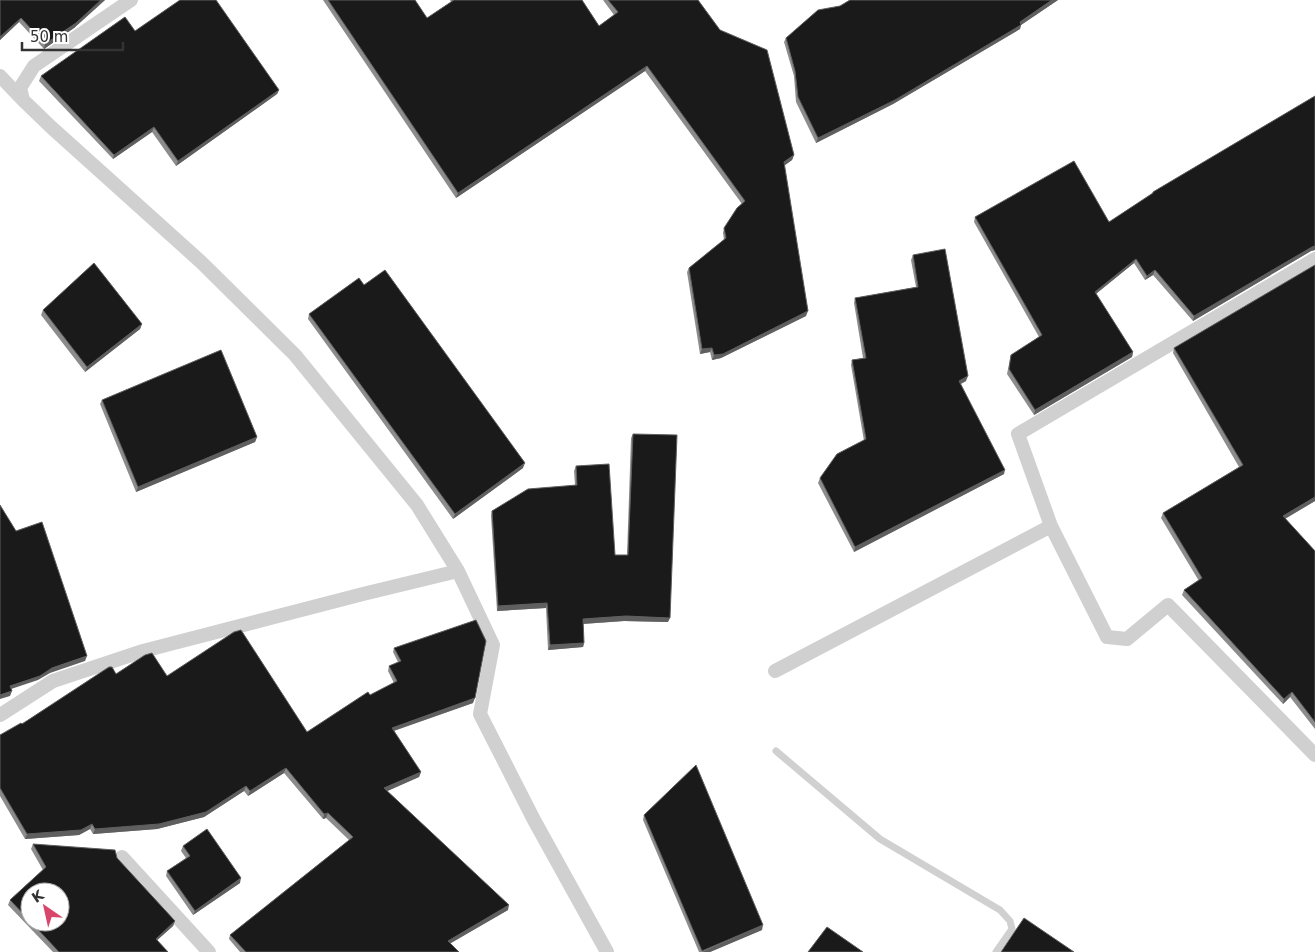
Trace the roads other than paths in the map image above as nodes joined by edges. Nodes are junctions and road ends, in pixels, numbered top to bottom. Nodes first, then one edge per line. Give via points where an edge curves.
1 (131, 0) edge
2 (0, 76) edge
3 (23, 100) junction
4 (1315, 260) edge
5 (1051, 526) junction
6 (458, 571) junction
7 (775, 671) dead end
8 (0, 715) edge
9 (776, 751) dead end
10 (1315, 755) edge
11 (122, 857) dead end
12 (209, 952) edge
13 (606, 952) edge
14 (996, 952) edge

1 - 3 street via 34,66 20,88
2 - 3 street
3 - 6 street via 201,262 295,355 417,505
4 - 5 street via 1018,434
5 - 7 street
5 - 10 street via 1107,637 1127,639 1168,605
6 - 8 street via 143,651 53,681
6 - 13 street via 492,645 480,714
9 - 14 lane via 880,839 1000,910 1010,921 1012,930
11 - 12 street

